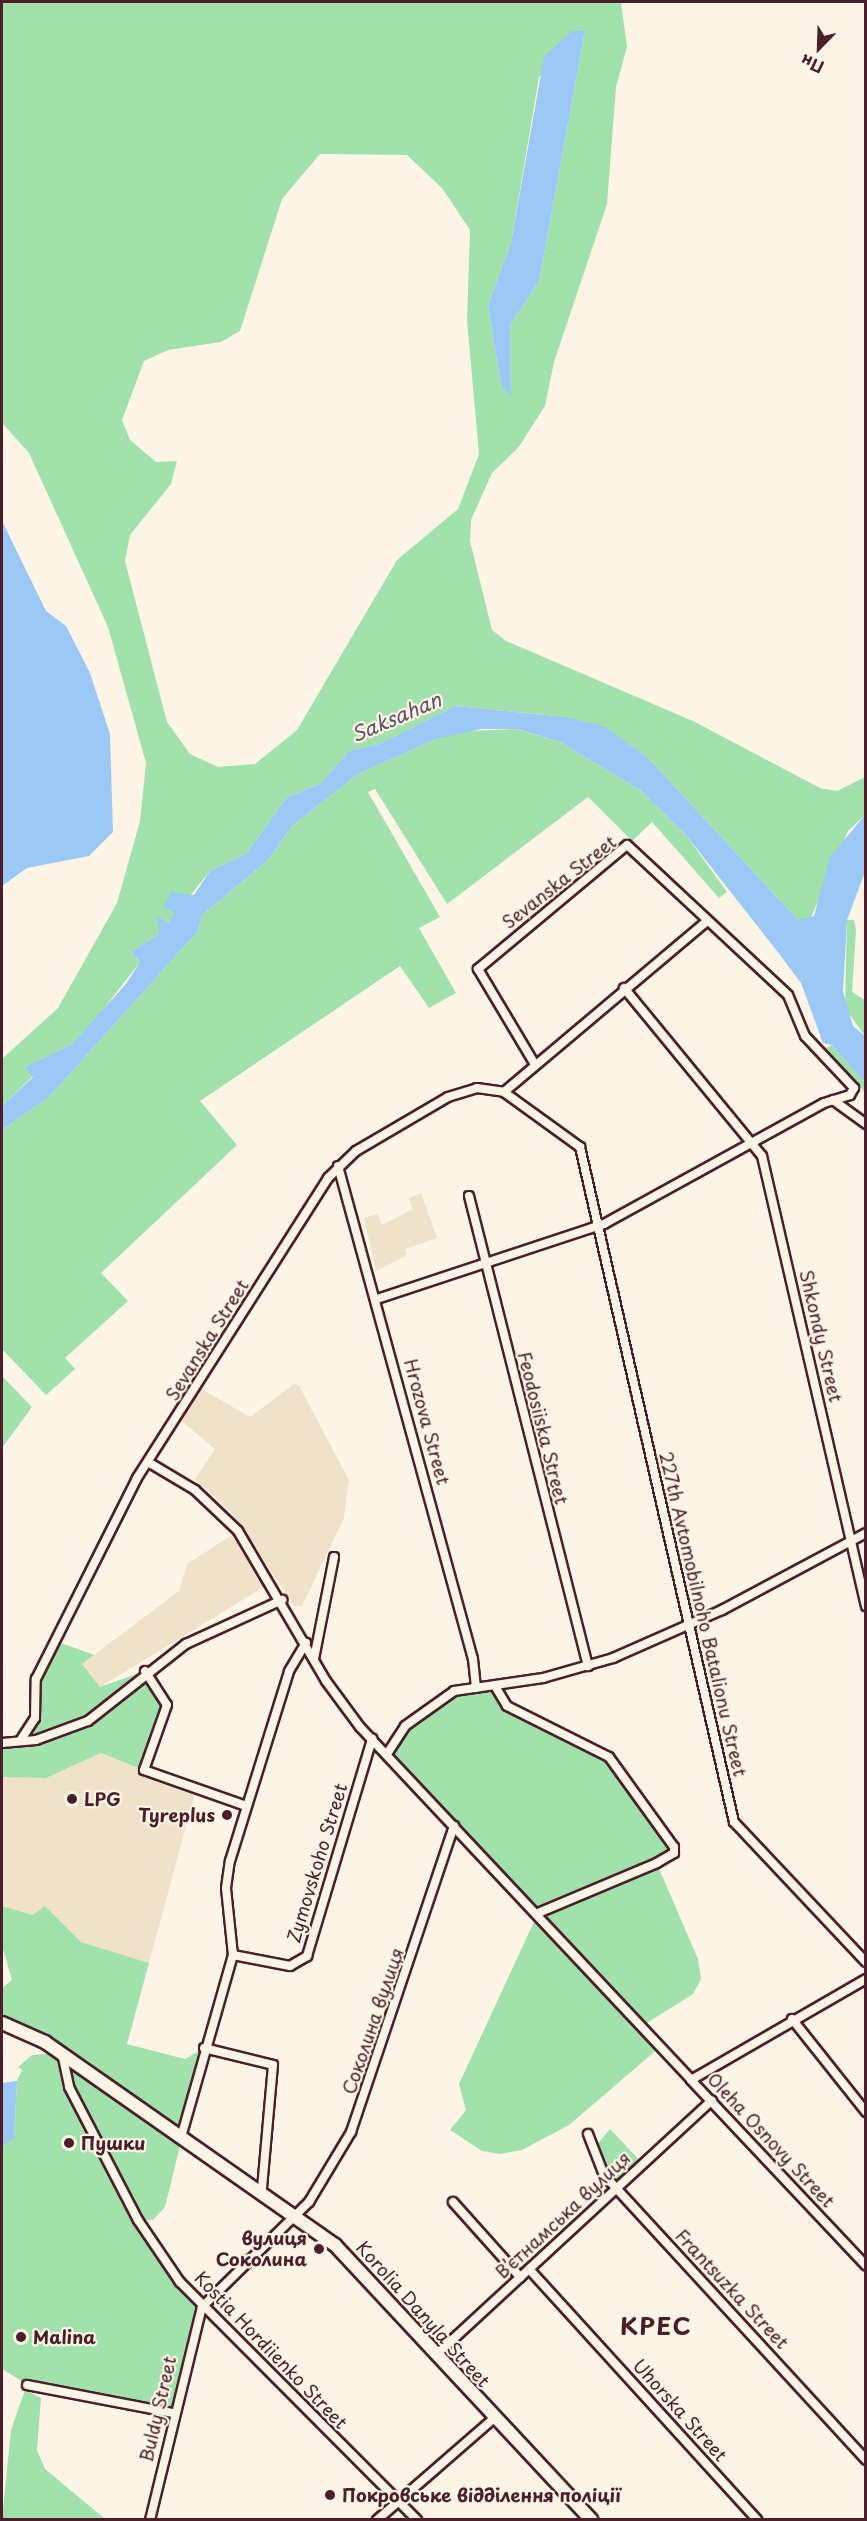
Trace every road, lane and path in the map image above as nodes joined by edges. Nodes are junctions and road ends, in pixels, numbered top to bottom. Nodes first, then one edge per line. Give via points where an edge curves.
1 (706, 922) junction
2 (624, 988) junction
3 (534, 1063) junction
4 (504, 1092) junction
5 (833, 1100) junction
6 (866, 1124) edge
7 (754, 1140) junction
8 (338, 1166) junction
9 (470, 1196) dead end
10 (599, 1224) junction
11 (487, 1261) junction
12 (377, 1299) junction
13 (148, 1462) junction
14 (866, 1533) edge
15 (850, 1541) junction
16 (334, 1557) dead end
17 (282, 1600) junction
18 (866, 1605) edge
19 (689, 1626) junction
20 (306, 1643) junction
21 (314, 1659) junction
22 (588, 1666) junction
23 (145, 1671) junction
24 (495, 1686) junction
25 (476, 1688) junction
26 (372, 1739) junction
27 (20, 1741) junction
28 (2, 1743) edge
29 (387, 1754) junction
30 (246, 1806) junction
31 (454, 1826) junction
32 (538, 1913) junction
33 (233, 1955) junction
34 (866, 1962) edge
35 (866, 1978) edge
36 (792, 2019) junction
37 (2, 2023) edge
38 (204, 2048) junction
39 (62, 2053) junction
40 (691, 2079) junction
41 (712, 2100) junction
42 (866, 2112) edge
43 (182, 2134) junction
44 (588, 2134) dead end
45 (616, 2188) junction
46 (262, 2189) junction
47 (453, 2202) dead end
48 (296, 2214) junction
49 (866, 2266) edge
50 (529, 2269) junction
51 (520, 2277) junction
52 (202, 2307) junction
53 (437, 2354) junction
54 (27, 2385) dead end
55 (173, 2413) junction
56 (492, 2419) junction
57 (866, 2460) edge
58 (396, 2500) junction
59 (150, 2520) edge
60 (376, 2520) edge
61 (417, 2520) edge
62 (591, 2520) edge
63 (757, 2520) edge

1 - 2 street
1 - 3 street, Sevanska Street via 625,846 478,969
1 - 5 street via 788,996 806,1036 853,1086 850,1095
2 - 3 street
2 - 7 street, Shkondy Street
3 - 4 street
4 - 8 street, Sevanska Street via 477,1088 448,1097
4 - 10 street, 227th Avtomobilnoho Batalionu Street via 575,1139
5 - 6 street
5 - 7 street
7 - 10 street
7 - 15 street, Shkondy Street via 765,1167
8 - 12 street, Hrozova Street
8 - 13 street, Sevanska Street
9 - 11 street, Feodosiiska Street
10 - 11 street
10 - 19 street, 227th Avtomobilnoho Batalionu Street
11 - 12 street
11 - 22 street, Feodosiiska Street
12 - 25 street, Hrozova Street
13 - 17 street via 225,1516
13 - 27 street, Sevanska Street via 36,1679 35,1718
14 - 15 street
15 - 18 street, Shkondy Street
15 - 19 street
16 - 21 street
17 - 20 street
17 - 23 street via 204,1634
19 - 22 street
19 - 34 street, 227th Avtomobilnoho Batalionu Street via 734,1822
20 - 21 street
20 - 30 street via 289,1671
21 - 26 street
22 - 24 street
23 - 27 street via 87,1721
23 - 30 street via 167,1706 144,1770
24 - 25 street
24 - 32 street via 507,1706 609,1757 674,1847 674,1853 657,1863
25 - 29 street via 438,1699 405,1726
26 - 29 street
26 - 33 street, Zymovskoho Street via 307,1956 290,1966
27 - 28 street
29 - 31 street
30 - 33 street via 226,1888
31 - 32 street
31 - 48 street, Соколина вулиця via 441,1852 413,1957 358,2115 318,2190
32 - 40 street
33 - 38 street
35 - 36 street, Oleha Osnovy Street
36 - 40 street, Oleha Osnovy Street
36 - 42 street
37 - 39 main road
38 - 43 street
38 - 46 street via 273,2065
39 - 43 main road, Korolia Danyla Street
39 - 52 street, Kostia Hordiienko Street via 69,2087 138,2220
40 - 41 street, Oleha Osnovy Street
41 - 45 street, Вʼєтнамська вулиця
41 - 49 street, Oleha Osnovy Street
43 - 46 main road, Korolia Danyla Street
44 - 45 street, Frantsuzka Street via 604,2175
45 - 50 street, Вʼєтнамська вулиця
45 - 57 street, Frantsuzka Street
46 - 48 main road, Korolia Danyla Street
47 - 51 street
48 - 52 street, Соколина вулиця
48 - 53 main road, Korolia Danyla Street via 369,2277
50 - 51 street, Вʼєтнамська вулиця
50 - 63 street, Uhorska Street
51 - 53 street, Вʼєтнамська вулиця
52 - 55 street, Buldy Street
52 - 58 street, Kostia Hordiienko Street
53 - 56 main road, Korolia Danyla Street
54 - 55 street
55 - 59 street, Buldy Street
56 - 58 street via 417,2489
56 - 62 main road, Korolia Danyla Street
58 - 60 street
58 - 61 street, Kostia Hordiienko Street

